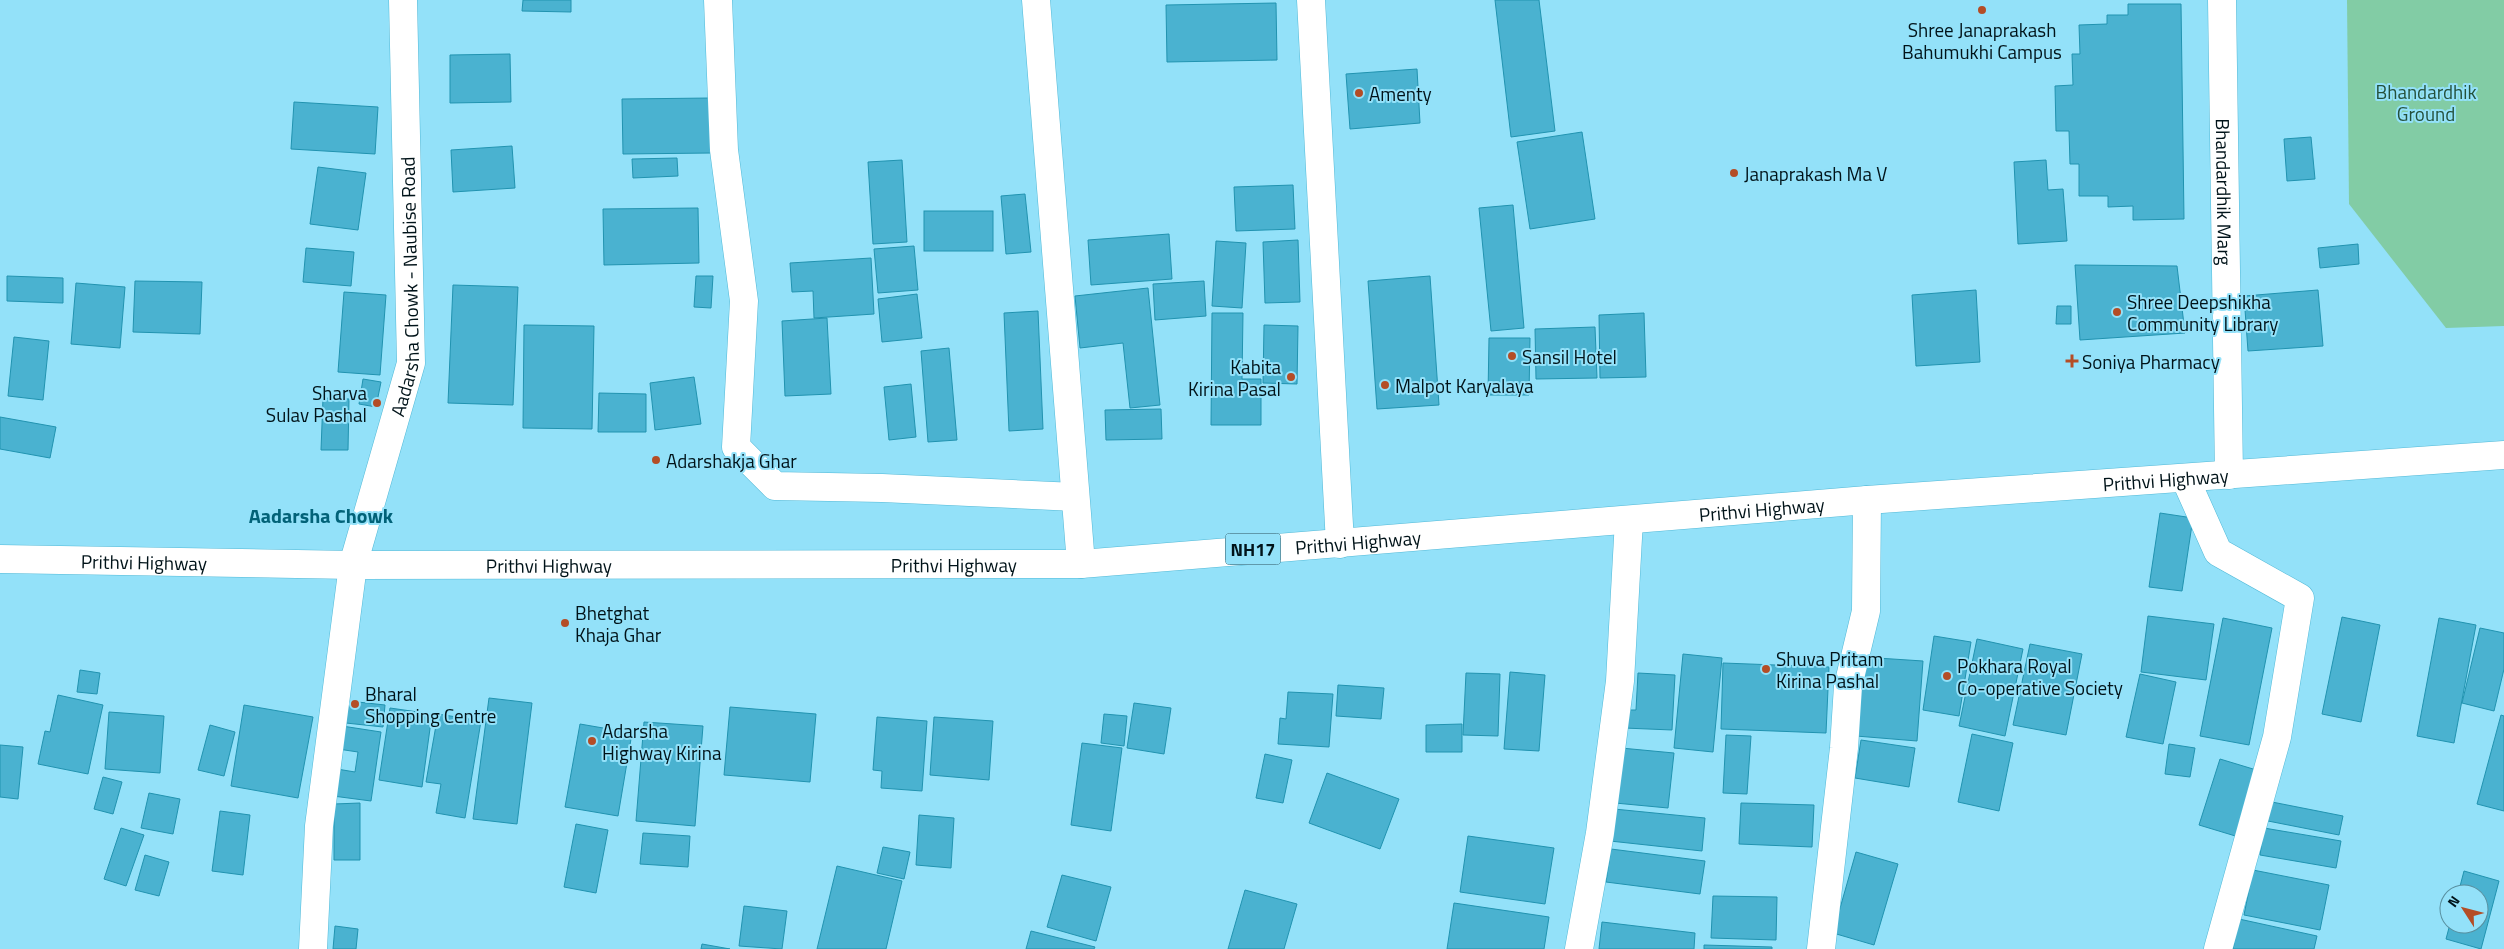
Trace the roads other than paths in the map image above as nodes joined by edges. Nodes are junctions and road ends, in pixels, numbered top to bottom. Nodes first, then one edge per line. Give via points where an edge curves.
1 (403, 0) edge
2 (718, 0) edge
3 (1036, 0) edge
4 (1311, 0) edge
5 (2222, 0) edge
6 (2504, 455) edge
7 (2230, 475) junction
8 (2185, 478) junction
9 (1075, 497) junction
10 (1867, 500) junction
11 (1629, 520) junction
12 (1340, 544) junction
13 (0, 559) edge
14 (1080, 564) junction
15 (353, 565) junction
16 (313, 949) edge
17 (1579, 949) edge
18 (1821, 949) edge
19 (2218, 949) edge

1 - 15 main road, Aadarsha Chowk - Naubise Road via 411,363
2 - 9 main road via 724,150 744,301 736,447 774,486
3 - 9 main road
4 - 12 main road
5 - 7 main road, Bhandardhik Marg
6 - 7 main road, Prithvi Highway / NH17
7 - 8 main road, Prithvi Highway / NH17
8 - 10 main road, Prithvi Highway / NH17
8 - 19 main road via 2218,552 2300,598 2277,736
9 - 14 main road
10 - 11 main road, Prithvi Highway / NH17
10 - 18 main road via 1866,611 1848,686
11 - 12 main road, Prithvi Highway / NH17
11 - 17 main road via 1620,681 1600,833
12 - 14 main road, Prithvi Highway / NH17
13 - 15 main road, Prithvi Highway / NH17
14 - 15 main road, Prithvi Highway / NH17
15 - 16 main road, Aadarsha Chowk - Naubise Road via 319,826

